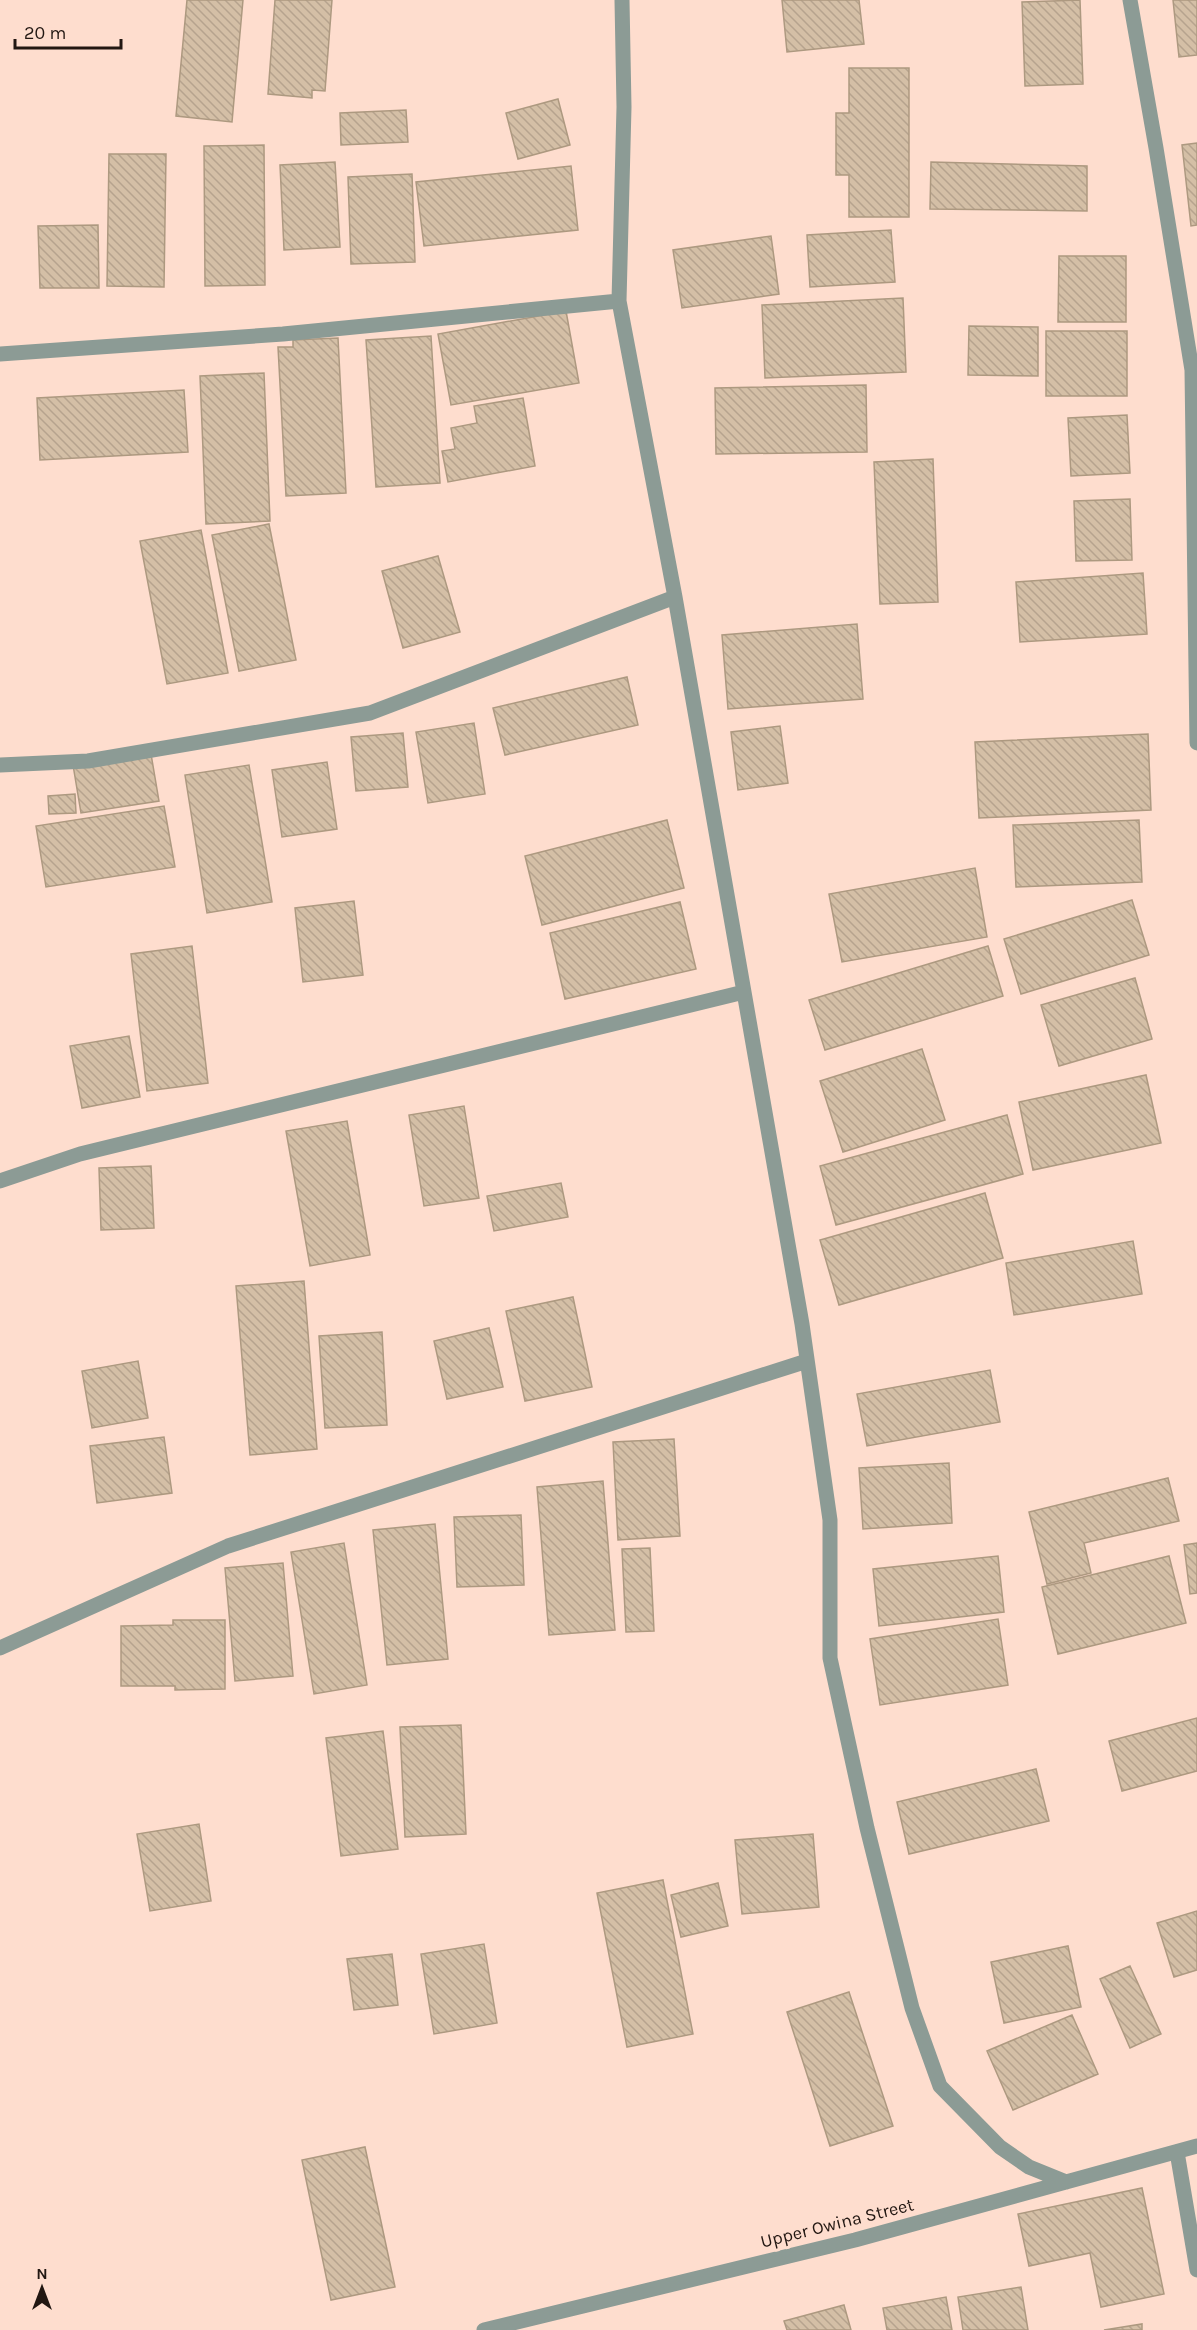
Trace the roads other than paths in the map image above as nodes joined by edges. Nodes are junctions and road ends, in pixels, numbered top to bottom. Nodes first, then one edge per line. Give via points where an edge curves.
1 (622, 0) edge
2 (1130, 0) edge
3 (619, 301) junction
4 (0, 354) edge
5 (675, 597) junction
6 (1197, 713) edge
7 (1197, 743) edge
8 (0, 765) edge
9 (744, 992) junction
10 (0, 1181) edge
11 (807, 1361) junction
12 (0, 1648) edge
13 (1197, 2146) edge
14 (1177, 2152) junction
15 (1066, 2182) junction
16 (1197, 2270) edge
17 (484, 2330) edge

1 - 3 street via 624,107
2 - 6 street via 1192,370
3 - 4 street via 283,334
3 - 5 street
5 - 8 street via 370,713 88,761
5 - 9 street
6 - 7 street
9 - 10 street via 81,1154
9 - 11 street
11 - 12 street via 228,1546
11 - 15 street via 831,1520 831,1658 867,1828 912,2007 940,2086 1000,2147 1029,2167
13 - 14 street, Upper Owina Street
14 - 15 street, Upper Owina Street
14 - 16 street
15 - 17 street, Upper Owina Street via 855,2240

